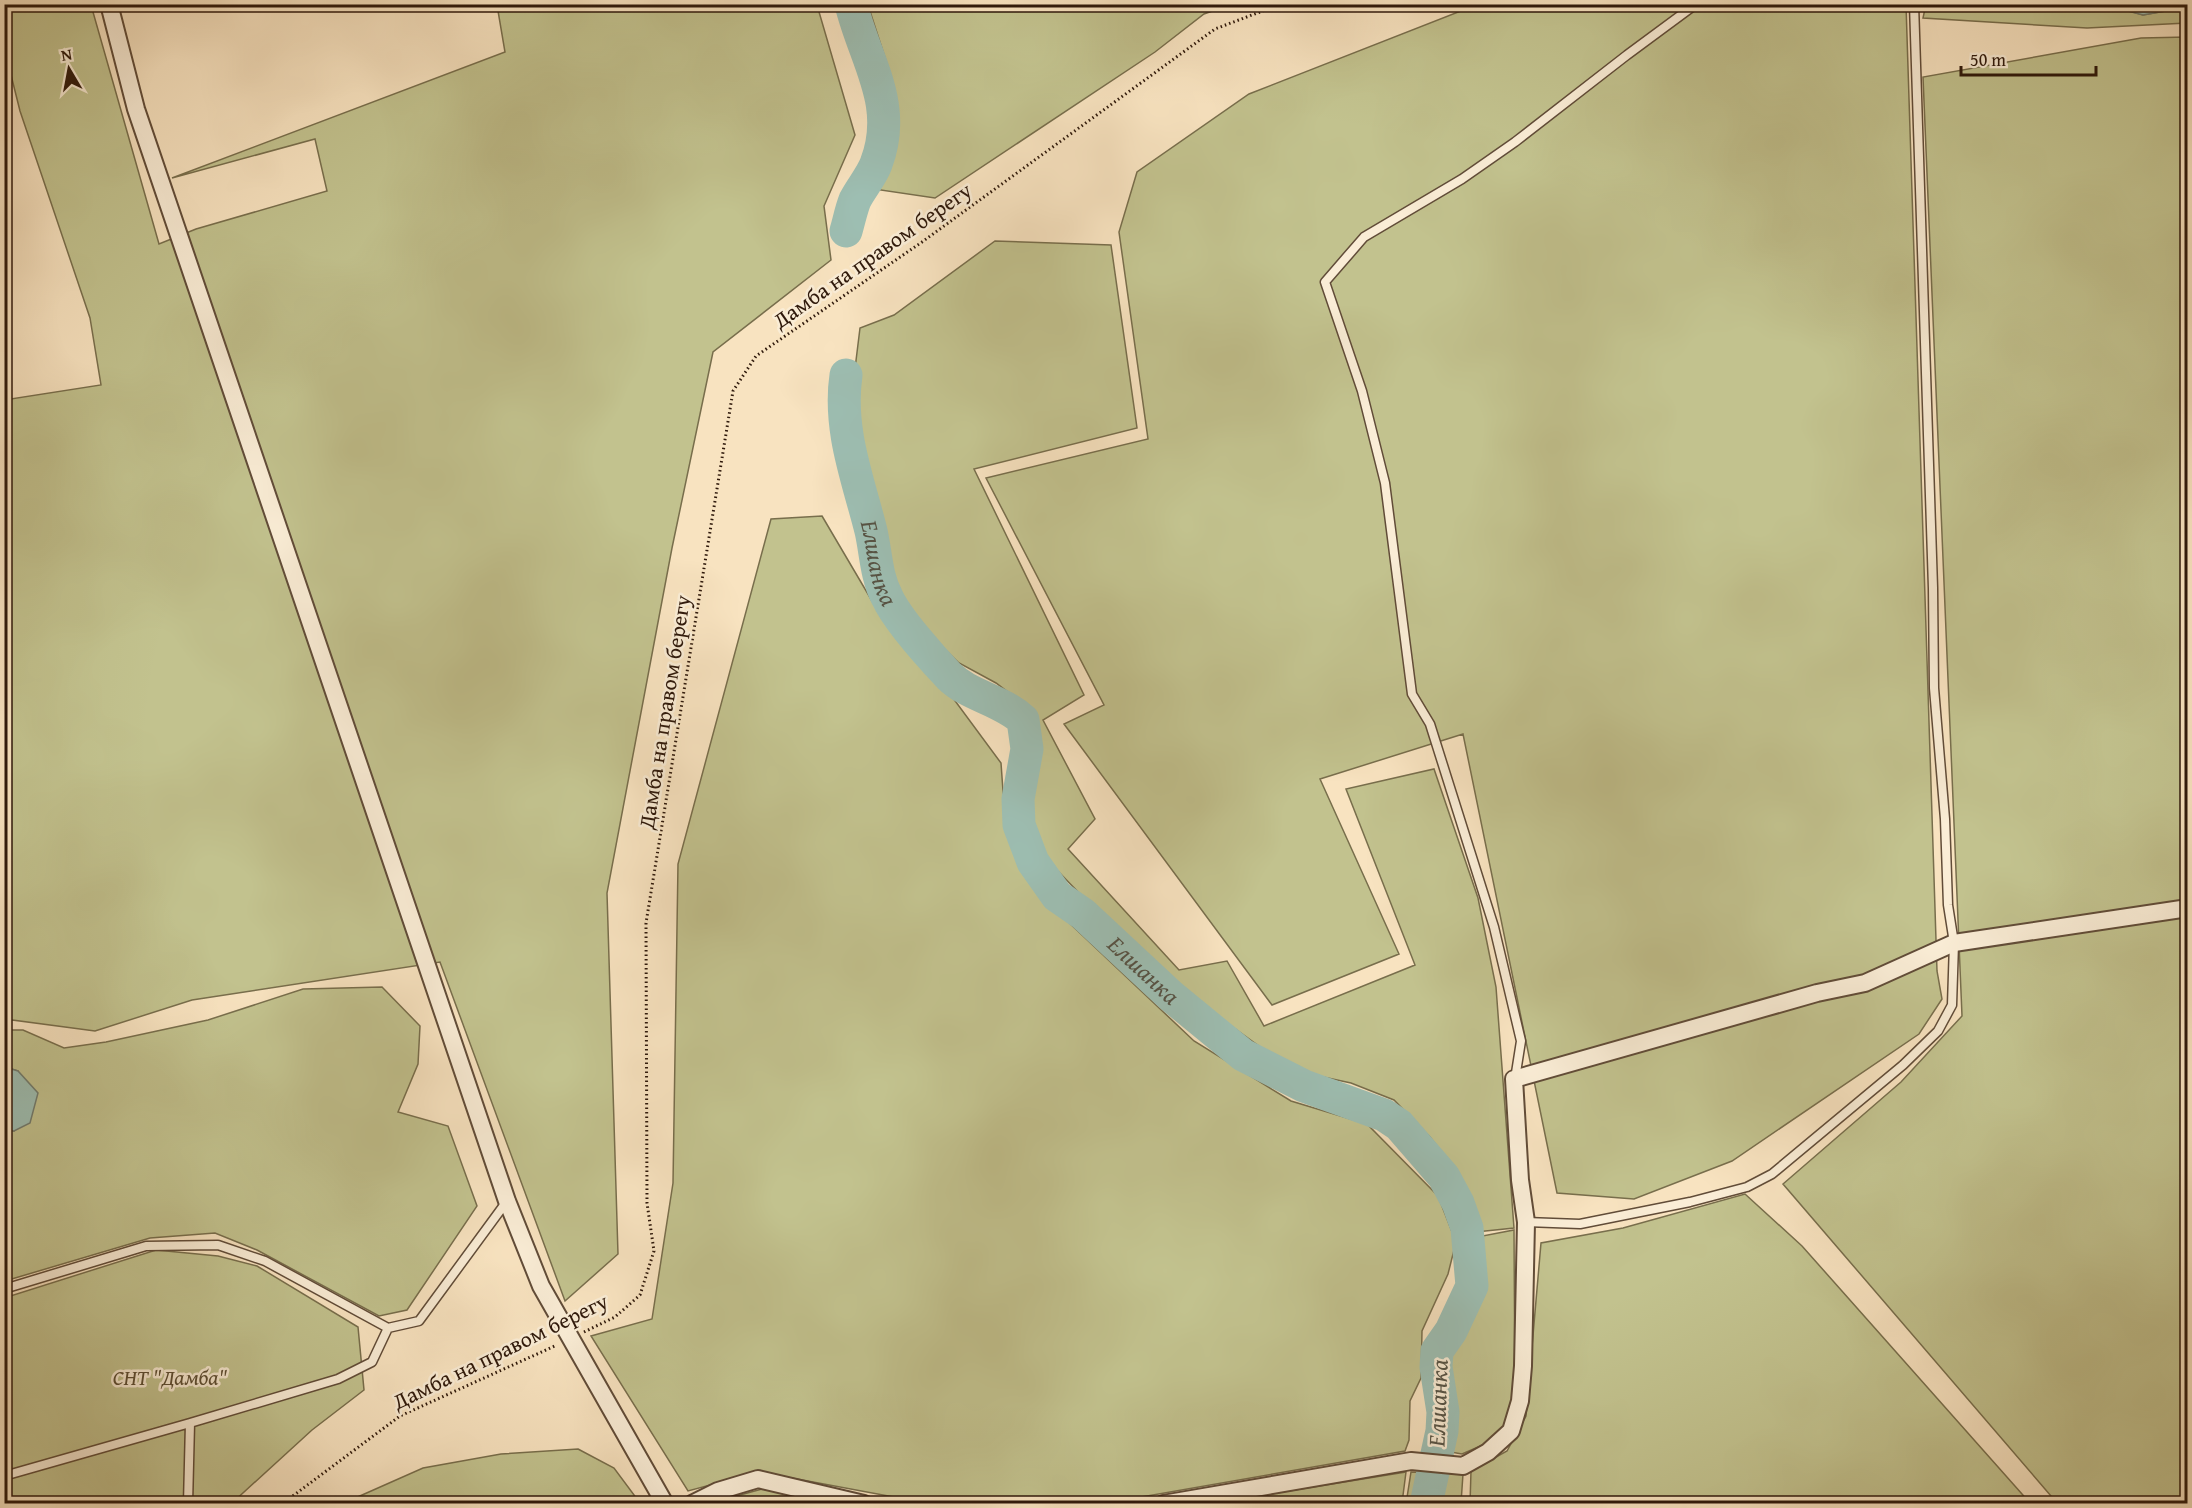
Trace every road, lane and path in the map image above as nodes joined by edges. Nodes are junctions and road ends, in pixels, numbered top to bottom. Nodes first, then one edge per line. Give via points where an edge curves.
1 (109, 4) edge
2 (1281, 4) edge
3 (1696, 4) edge
4 (1914, 4) edge
5 (2187, 908) edge
6 (1954, 943) junction
7 (1514, 1079) junction
8 (507, 1201) junction
9 (1526, 1222) junction
10 (4, 1289) edge
11 (388, 1328) junction
12 (569, 1340) junction
13 (190, 1423) junction
14 (4, 1476) edge
15 (188, 1503) edge
16 (282, 1503) edge
17 (665, 1503) edge
18 (692, 1503) edge
19 (864, 1503) edge
20 (1163, 1503) edge

1 - 8 street via 143,132
2 - 12 path, Дамба на правом берегу via 1215,29 922,242 756,356 734,391 646,923 647,1203 654,1251 640,1295 615,1317
3 - 7 lane via 1524,136 1462,179 1364,237 1325,282 1362,391 1385,483 1412,694 1430,724 1494,927 1521,1041
4 - 6 lane via 1933,588 1931,639 1948,905
5 - 6 street
6 - 7 street via 1865,983 1817,993
6 - 9 lane via 1952,1005 1938,1031 1772,1174 1747,1187 1580,1224
7 - 9 street
8 - 11 lane via 419,1321
8 - 12 street via 541,1286
9 - 20 street via 1520,1401 1511,1431 1488,1452 1463,1466 1411,1461
10 - 11 lane via 146,1246 218,1245 265,1261
11 - 13 lane via 372,1362 346,1375
12 - 16 path, Дамба на правом берегу via 400,1416
12 - 17 street
13 - 14 lane
13 - 15 lane
18 - 19 street via 758,1479

